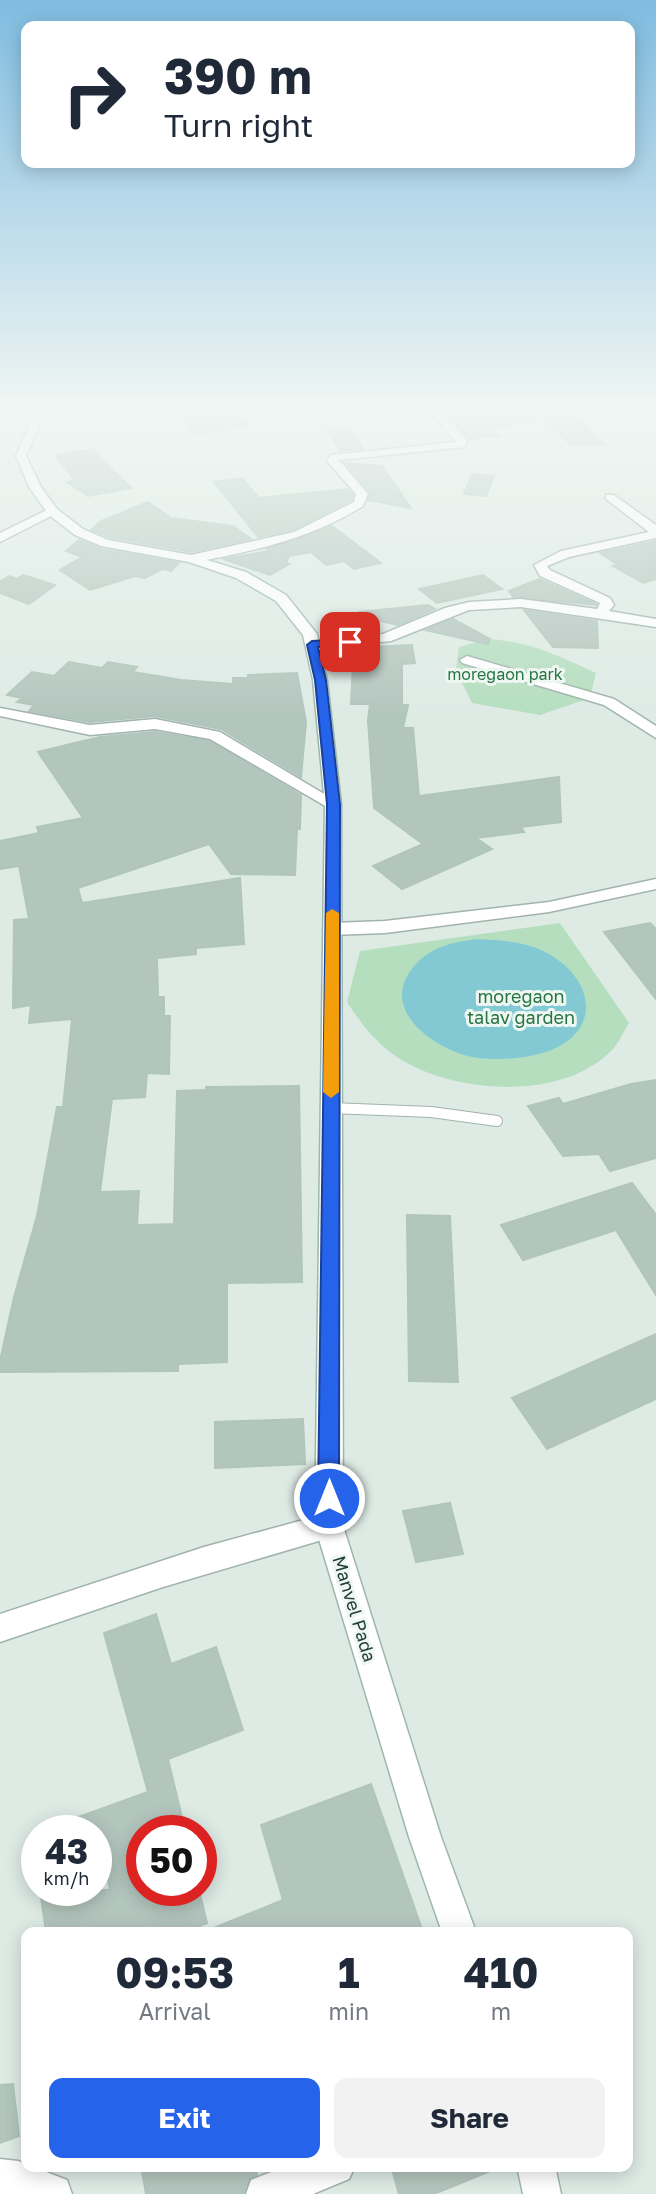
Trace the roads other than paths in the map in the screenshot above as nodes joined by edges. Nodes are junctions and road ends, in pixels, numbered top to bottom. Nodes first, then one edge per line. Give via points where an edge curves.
1 (53, 512) joint
2 (346, 512) edge
3 (630, 512) edge
4 (656, 532) edge
5 (0, 538) edge
6 (191, 559) junction
7 (601, 614) junction
8 (656, 623) edge
9 (312, 645) junction
10 (467, 660) dead end
11 (0, 712) edge
12 (656, 733) edge
13 (333, 804) junction
14 (656, 884) edge
15 (332, 929) junction
16 (331, 1108) junction
17 (497, 1121) dead end
18 (329, 1526) junction
19 (0, 1628) edge
20 (457, 1927) edge
21 (322, 2172) edge
22 (537, 2172) edge
23 (0, 2178) edge
24 (53, 2194) edge
25 (265, 2194) edge
26 (542, 2194) edge

1 - 5 street
1 - 6 street, Manvel Pada via 105,543
2 - 6 street via 282,542
3 - 4 street
4 - 7 street via 565,554 540,565 545,573 605,601
6 - 9 street, Manvel Pada via 241,575 281,598 310,634
7 - 8 street
7 - 9 street via 521,603 469,606 386,638
9 - 13 street, Manvel Pada
10 - 12 street via 609,702
11 - 13 street via 90,730 155,724 215,736
13 - 15 street, Manvel Pada
14 - 15 street via 550,908
15 - 16 street, Manvel Pada
16 - 17 lane via 431,1112
16 - 18 street, Manvel Pada
18 - 19 street via 152,1577
18 - 20 street, Manvel Pada
21 - 25 street
22 - 26 street
23 - 24 street

